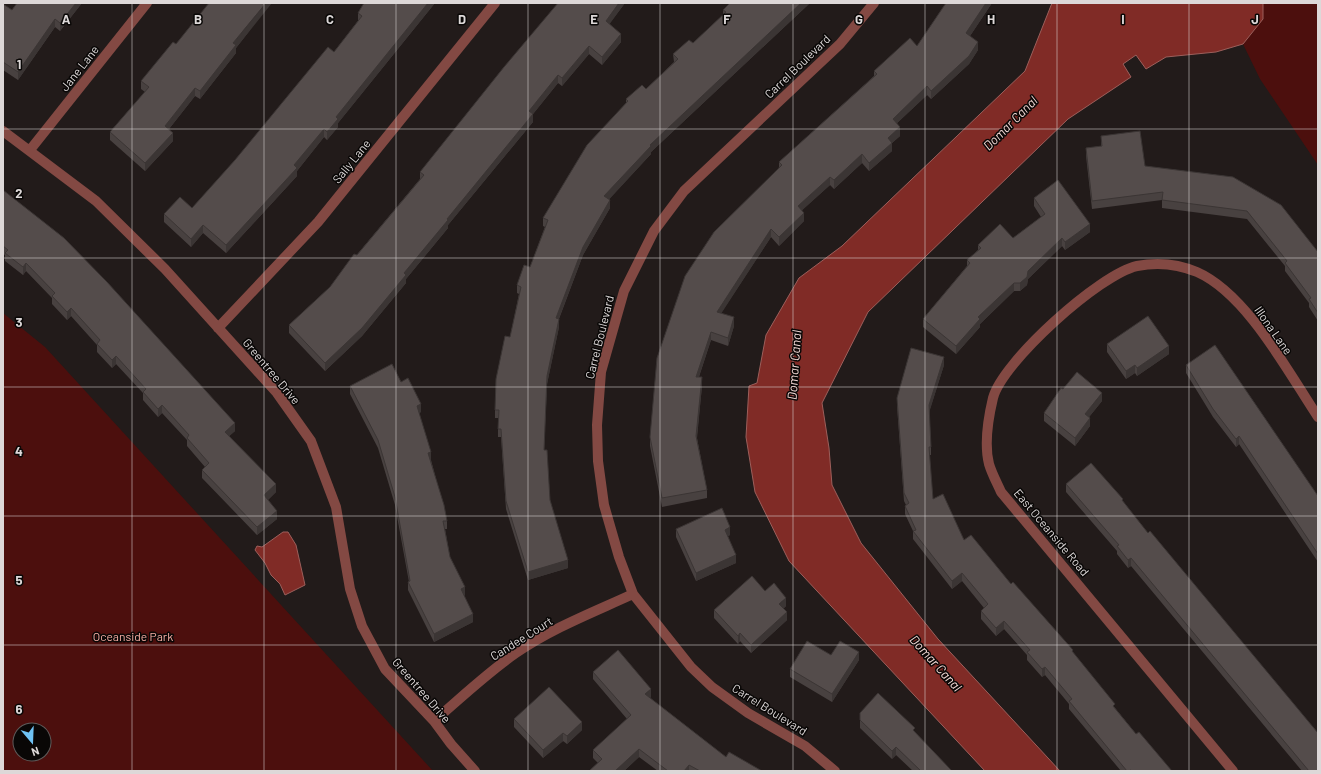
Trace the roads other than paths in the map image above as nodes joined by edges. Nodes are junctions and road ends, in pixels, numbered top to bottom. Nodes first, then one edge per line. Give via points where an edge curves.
1 (147, 3) edge
2 (495, 3) edge
3 (874, 3) edge
4 (3, 131) edge
5 (30, 150) junction
6 (1085, 296) joint
7 (218, 328) junction
8 (1318, 416) edge
9 (633, 594) junction
10 (434, 721) junction
11 (475, 771) edge
12 (835, 771) edge
13 (1233, 771) edge

1 - 5 street, Jane Lane
2 - 7 street, Sally Lane via 318,222
3 - 9 street, Carrel Boulevard via 840,44 684,191 654,232 624,291 601,372 597,447 604,505
4 - 5 street, Greentree Drive
5 - 7 street, Greentree Drive via 96,201 165,269
6 - 8 street, Illona Lane via 1108,278 1136,266 1161,264 1197,272 1220,286 1251,316
6 - 13 street, East Oceanside Road via 1008,369 993,397 986,438 989,464 1001,492
7 - 10 street, Greentree Drive via 277,393 311,441 336,507 350,589 362,626 385,669
9 - 10 street, Candee Court via 552,632 517,653
9 - 12 street, Carrel Boulevard via 691,667 712,687 748,713 805,746
10 - 11 street, Greentree Drive

